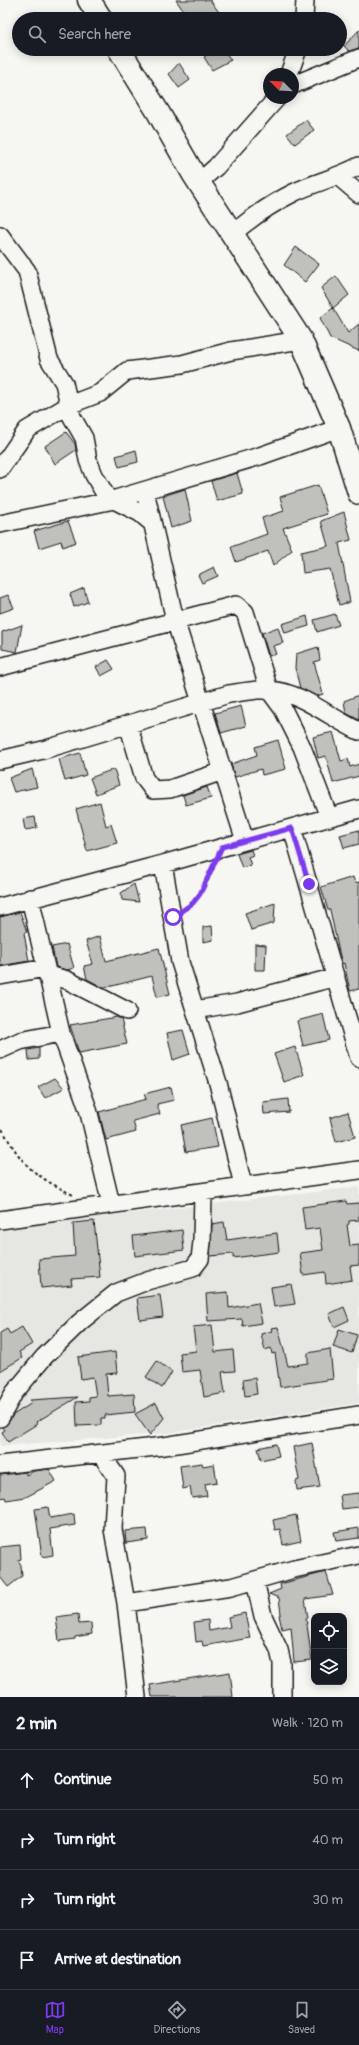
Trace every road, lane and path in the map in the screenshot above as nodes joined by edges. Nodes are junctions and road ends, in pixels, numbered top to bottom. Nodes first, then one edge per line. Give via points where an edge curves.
1 (89, 0) edge
2 (305, 0) edge
3 (97, 12) edge
4 (304, 12) edge
5 (123, 56) edge
6 (295, 56) edge
7 (359, 58) edge
8 (291, 68) edge
9 (299, 83) edge
10 (271, 104) edge
11 (359, 166) edge
12 (339, 177) junction
13 (199, 182) junction
14 (359, 194) edge
15 (232, 234) junction
16 (0, 235) edge
17 (301, 340) junction
18 (69, 405) junction
19 (339, 428) junction
20 (0, 469) edge
21 (145, 491) junction
22 (359, 493) edge
23 (111, 500) junction
24 (152, 523) junction
25 (0, 524) edge
26 (175, 620) junction
27 (0, 667) edge
28 (269, 690) junction
29 (201, 702) junction
30 (128, 724) junction
31 (359, 731) edge
32 (0, 760) edge
33 (223, 771) junction
34 (359, 809) edge
35 (329, 817) junction
36 (292, 828) junction
37 (245, 841) junction
38 (222, 847) junction
39 (163, 864) junction
40 (30, 898) junction
41 (0, 907) edge
42 (173, 917) junction
43 (47, 972) junction
44 (0, 976) edge
45 (336, 977) junction
46 (195, 1010) junction
47 (127, 1011) dead end
48 (61, 1033) junction
49 (0, 1050) edge
50 (359, 1058) edge
51 (2, 1129) dead end
52 (359, 1170) edge
53 (243, 1185) junction
54 (203, 1192) junction
55 (111, 1204) junction
56 (93, 1207) junction
57 (0, 1220) edge
58 (359, 1415) edge
59 (0, 1418) edge
60 (102, 1454) junction
61 (0, 1465) edge
62 (359, 1555) edge
63 (255, 1581) junction
64 (126, 1603) junction
65 (137, 1697) edge
66 (282, 1697) edge

1 - 3 main road
2 - 4 street
5 - 13 main road
6 - 8 street
7 - 9 street
10 - 13 street via 216,167
11 - 12 street
12 - 14 street
12 - 15 street via 294,192 257,214
13 - 15 main road
15 - 17 main road
16 - 18 street via 27,271 49,359 64,383
17 - 18 street via 231,351 182,364 127,371 100,393
17 - 19 main road
18 - 20 street via 27,430
18 - 23 street via 72,417 84,438 94,475
19 - 21 street via 260,456
19 - 22 main road
21 - 23 street
21 - 24 street
23 - 24 street via 140,513
23 - 25 street
24 - 26 street
26 - 27 street
26 - 28 street via 236,606 245,612
26 - 29 street
28 - 29 street via 229,694
28 - 31 street via 283,692 303,700
28 - 35 street via 283,709 302,748
29 - 30 street
29 - 33 street
30 - 32 street via 43,750
30 - 33 street via 144,778 153,790 170,789
33 - 37 street
34 - 35 street
35 - 36 street
36 - 37 street
36 - 45 street
37 - 38 street
38 - 39 street
38 - 42 path via 200,894 193,903
39 - 40 street
39 - 42 street
40 - 41 street
40 - 43 street
42 - 46 street via 180,962
43 - 44 street
43 - 47 street
43 - 48 street
45 - 46 street via 237,1003
45 - 50 street
46 - 53 street via 218,1084
48 - 49 street via 20,1041
48 - 55 street via 88,1109
51 - 56 path via 15,1152 27,1166 40,1177
52 - 53 street
53 - 54 street
54 - 55 street
54 - 59 street via 200,1259 193,1268 116,1293 80,1322 44,1358 14,1393
55 - 56 street
56 - 57 street
58 - 60 street
60 - 61 street
60 - 64 street via 116,1476 113,1529
62 - 63 street via 294,1569
63 - 64 street
63 - 66 street via 263,1616 279,1650 282,1663
64 - 65 street

